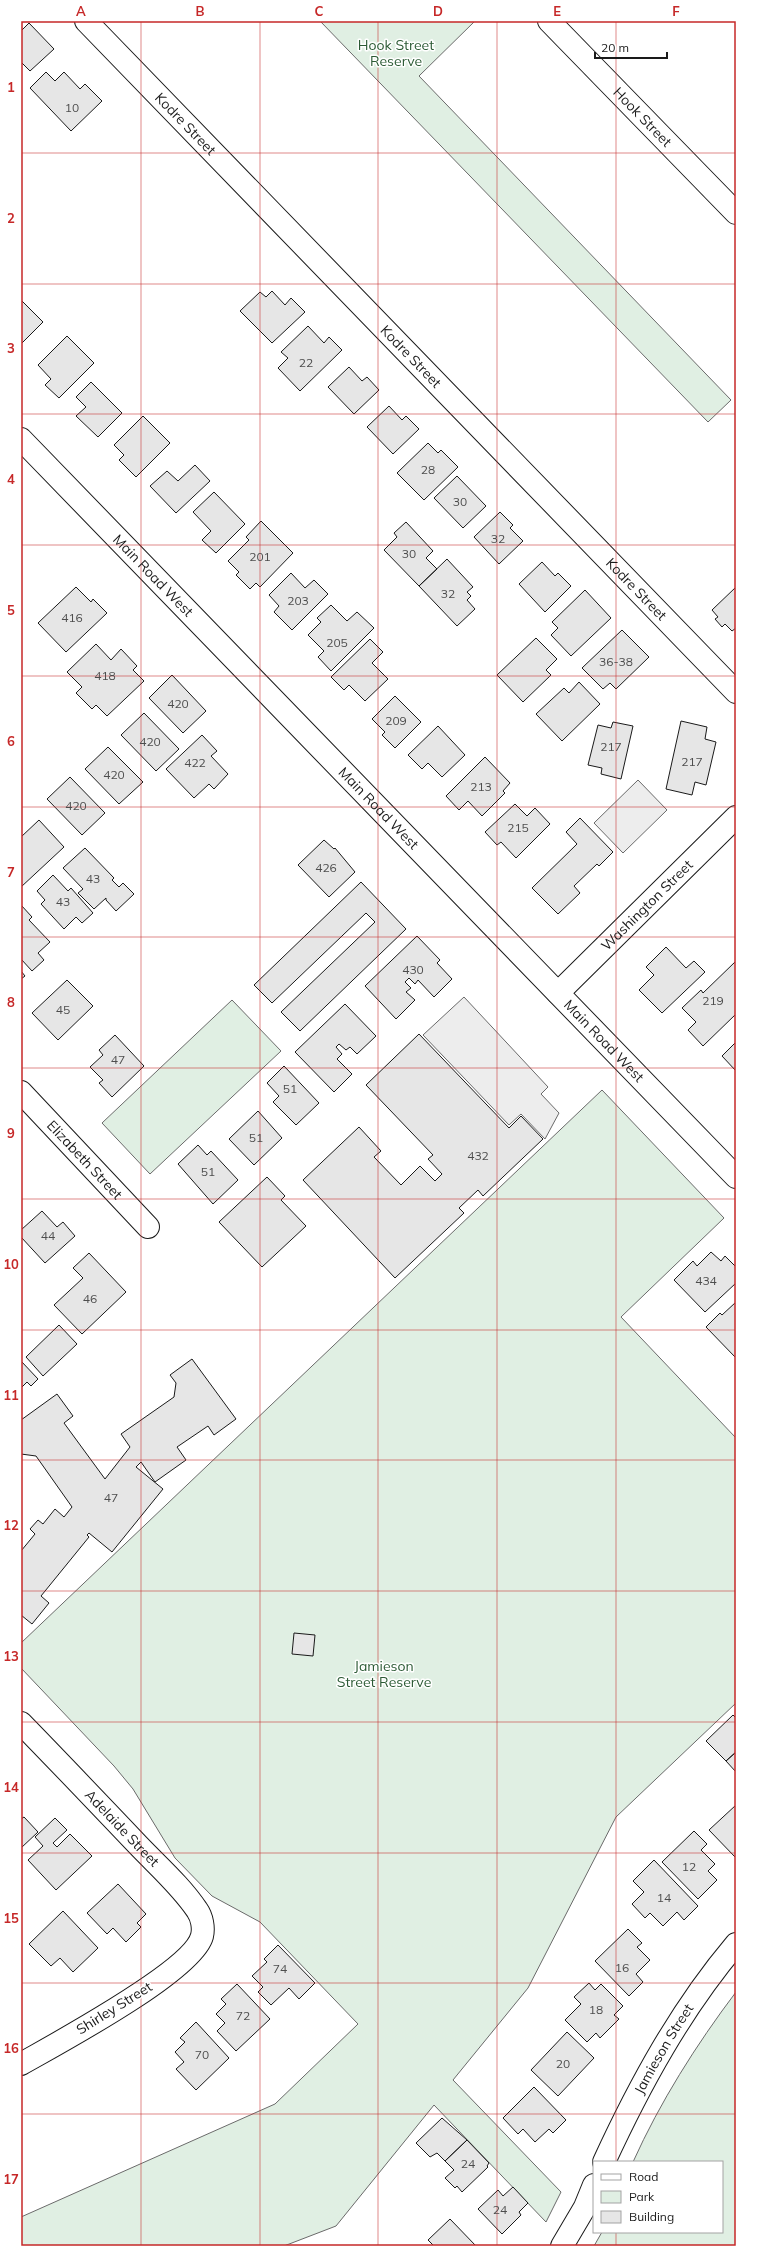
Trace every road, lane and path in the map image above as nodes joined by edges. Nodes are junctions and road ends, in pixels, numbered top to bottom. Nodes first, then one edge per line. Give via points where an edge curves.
1 (86, 21) edge
2 (549, 21) edge
3 (736, 213) edge
4 (21, 439) edge
5 (736, 692) edge
6 (736, 817) edge
7 (558, 993) junction
8 (21, 1092) edge
9 (736, 1177) edge
10 (148, 1227) dead end
11 (21, 1723) edge
12 (199, 1944) joint
13 (736, 1944) edge
14 (21, 2064) edge
15 (604, 2161) edge
16 (593, 2187) edge
17 (562, 2246) edge

1 - 5 street, Kodre Street
2 - 3 street, Hook Street
4 - 7 street, Main Road West
6 - 7 street, Washington Street
7 - 9 street, Main Road West
8 - 10 street, Elizabeth Street
11 - 12 street, Adelaide Street via 194,1906 202,1918 203,1935
12 - 14 street, Shirley Street via 136,1996
13 - 15 street, Jamieson Street via 702,1988 650,2069
16 - 17 street

